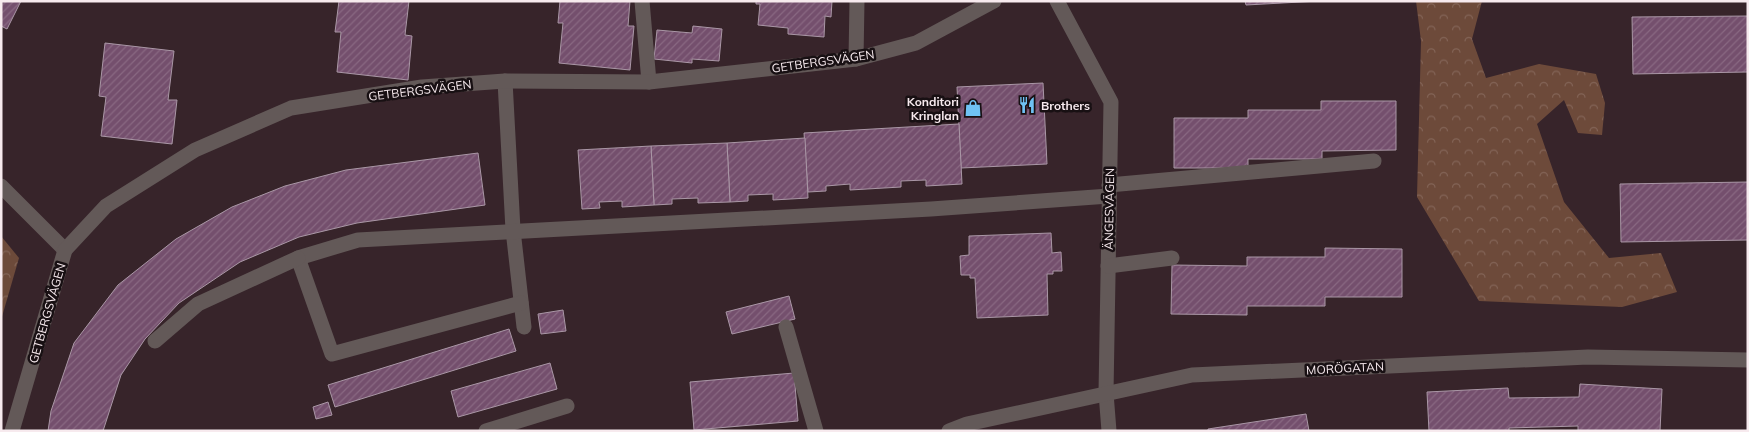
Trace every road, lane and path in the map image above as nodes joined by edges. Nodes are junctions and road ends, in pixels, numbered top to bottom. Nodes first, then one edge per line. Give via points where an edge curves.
1 (642, 1) edge
2 (857, 1) edge
3 (994, 1) edge
4 (1057, 1) edge
5 (856, 58) junction
6 (505, 82) junction
7 (649, 82) junction
8 (1374, 161) dead end
9 (1, 186) edge
10 (1109, 191) junction
11 (513, 230) junction
12 (65, 250) junction
13 (298, 258) junction
14 (1172, 258) dead end
15 (1108, 266) junction
16 (521, 303) junction
17 (524, 327) dead end
18 (786, 328) dead end
19 (155, 341) dead end
20 (1748, 360) edge
21 (1106, 393) junction
22 (567, 406) dead end
23 (527, 424) edge
24 (12, 431) edge
25 (486, 431) edge
26 (816, 431) edge
27 (949, 431) edge
28 (1109, 431) edge

1 - 7 street
2 - 5 street
3 - 5 street, GETBERGSVÄGEN via 916,43
4 - 10 street, ÄNGESVÄGEN via 1110,102
5 - 7 street, GETBERGSVÄGEN
6 - 7 street, GETBERGSVÄGEN
6 - 11 street
6 - 12 street, GETBERGSVÄGEN via 422,87 291,108 179,160 106,206
8 - 10 street
9 - 12 street
10 - 11 street via 931,209
10 - 15 street, ÄNGESVÄGEN
11 - 13 street via 358,240
11 - 16 street
12 - 24 street, GETBERGSVÄGEN
13 - 16 street via 332,354
13 - 19 street via 198,304
14 - 15 street
15 - 21 street, ÄNGESVÄGEN
16 - 17 street
18 - 26 street
20 - 21 street, MORÖGATAN via 1588,357 1192,374
21 - 27 street, MORÖGATAN via 967,424
21 - 28 street, ÄNGESVÄGEN
22 - 23 street
23 - 25 street

